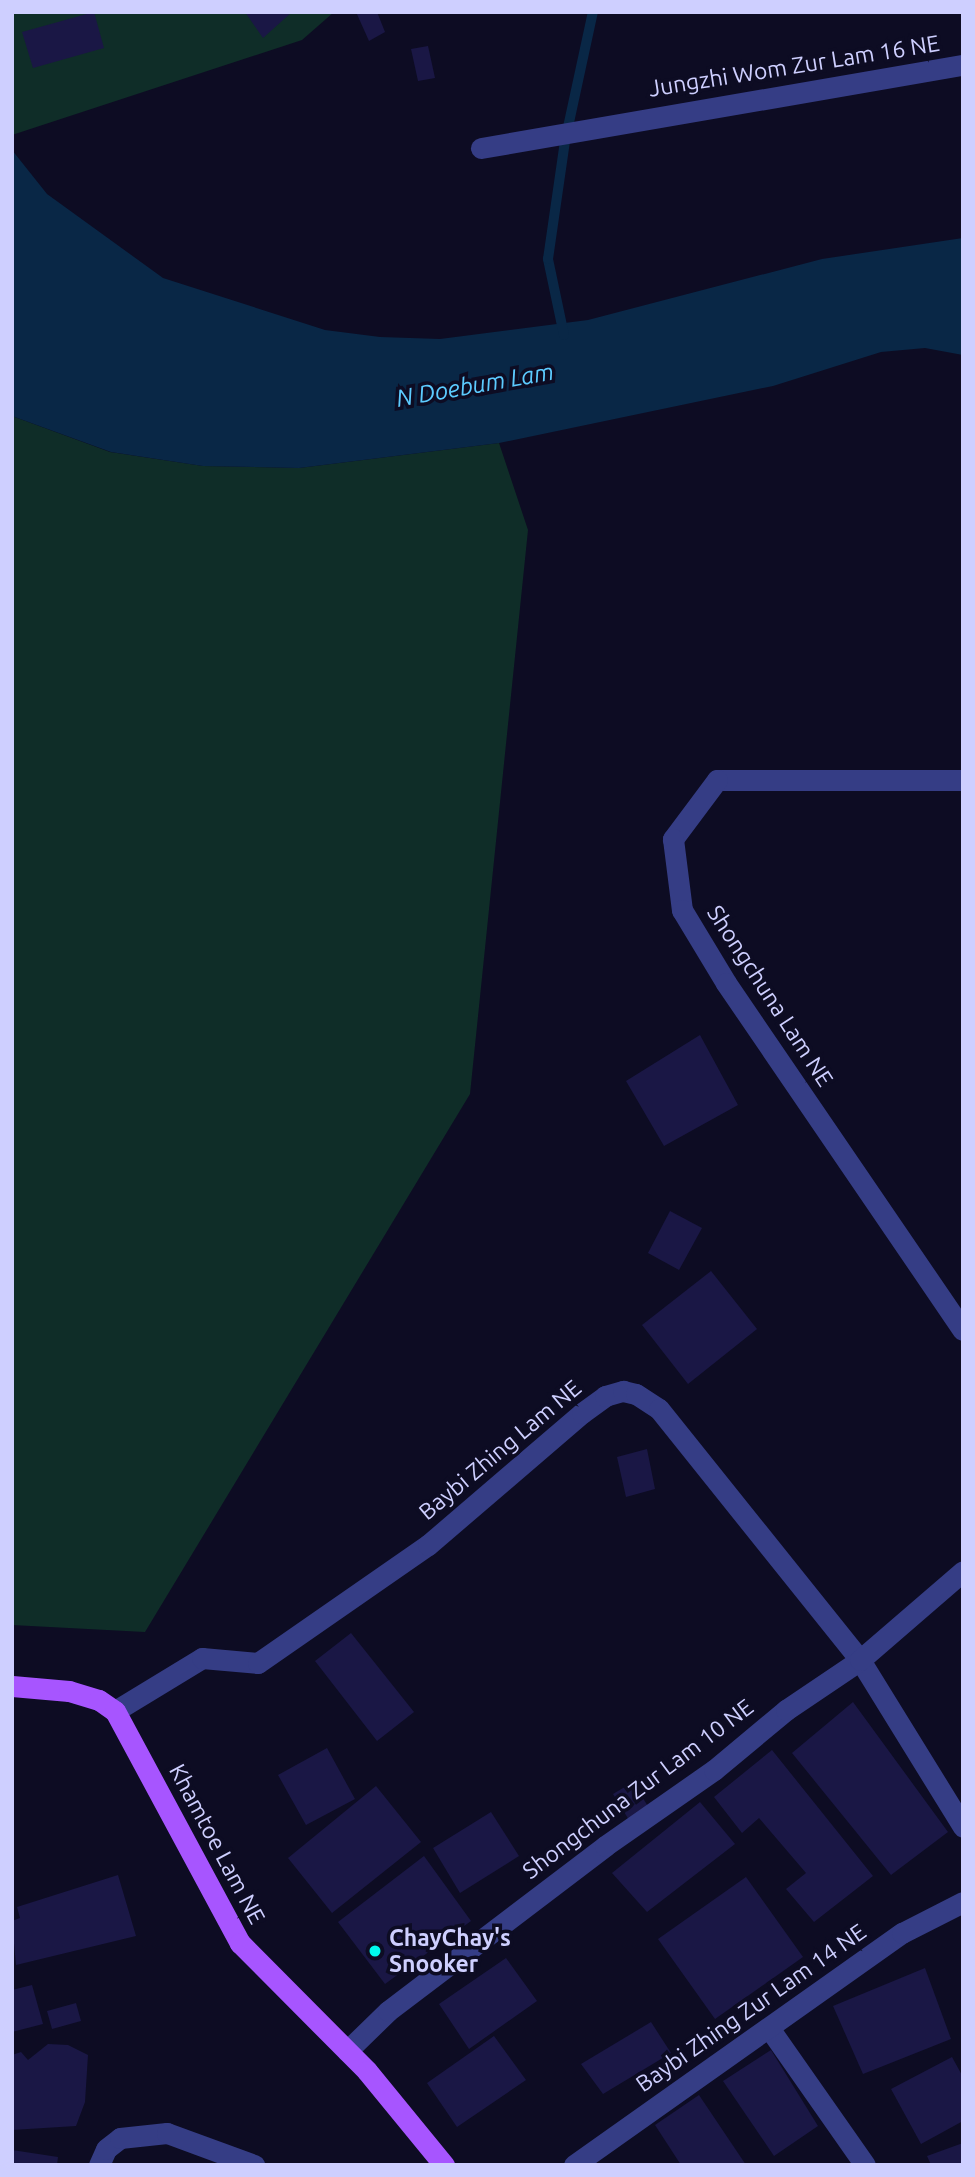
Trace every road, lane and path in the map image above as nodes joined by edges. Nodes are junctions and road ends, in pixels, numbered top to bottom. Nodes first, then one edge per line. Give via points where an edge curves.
1 (963, 65) edge
2 (481, 148) dead end
3 (963, 780) edge
4 (963, 1330) edge
5 (963, 1570) edge
6 (860, 1660) junction
7 (12, 1686) edge
8 (115, 1711) junction
9 (963, 1827) edge
10 (963, 1902) edge
11 (769, 2028) junction
12 (347, 2051) junction
13 (99, 2165) edge
14 (254, 2165) edge
15 (444, 2165) edge
16 (574, 2165) edge
17 (865, 2165) edge

1 - 2 street, Jungzhi Wom Zur Lam 16 NE
3 - 4 street, Shongchuna Lam NE via 717,780 673,839 682,910 726,983
5 - 6 street, Shongchuna Zur Lam 10 NE
6 - 8 street, Baybi Zhing Lam NE via 659,1409 623,1391 605,1396 582,1413 428,1545 258,1663 202,1658
6 - 9 street, Baybi Zhing Lam NE
6 - 12 street, Shongchuna Zur Lam 10 NE via 786,1710 714,1770 594,1854 388,2011
7 - 8 main road via 69,1691 99,1700
8 - 12 main road, Khamtoe Lam NE via 240,1943
10 - 11 street, Baybi Zhing Zur Lam 14 NE via 902,1933
11 - 16 street, Baybi Zhing Zur Lam 14 NE
11 - 17 street
12 - 15 main road, Khamtoe Lam NE
13 - 14 street via 106,2149 120,2138 167,2133

